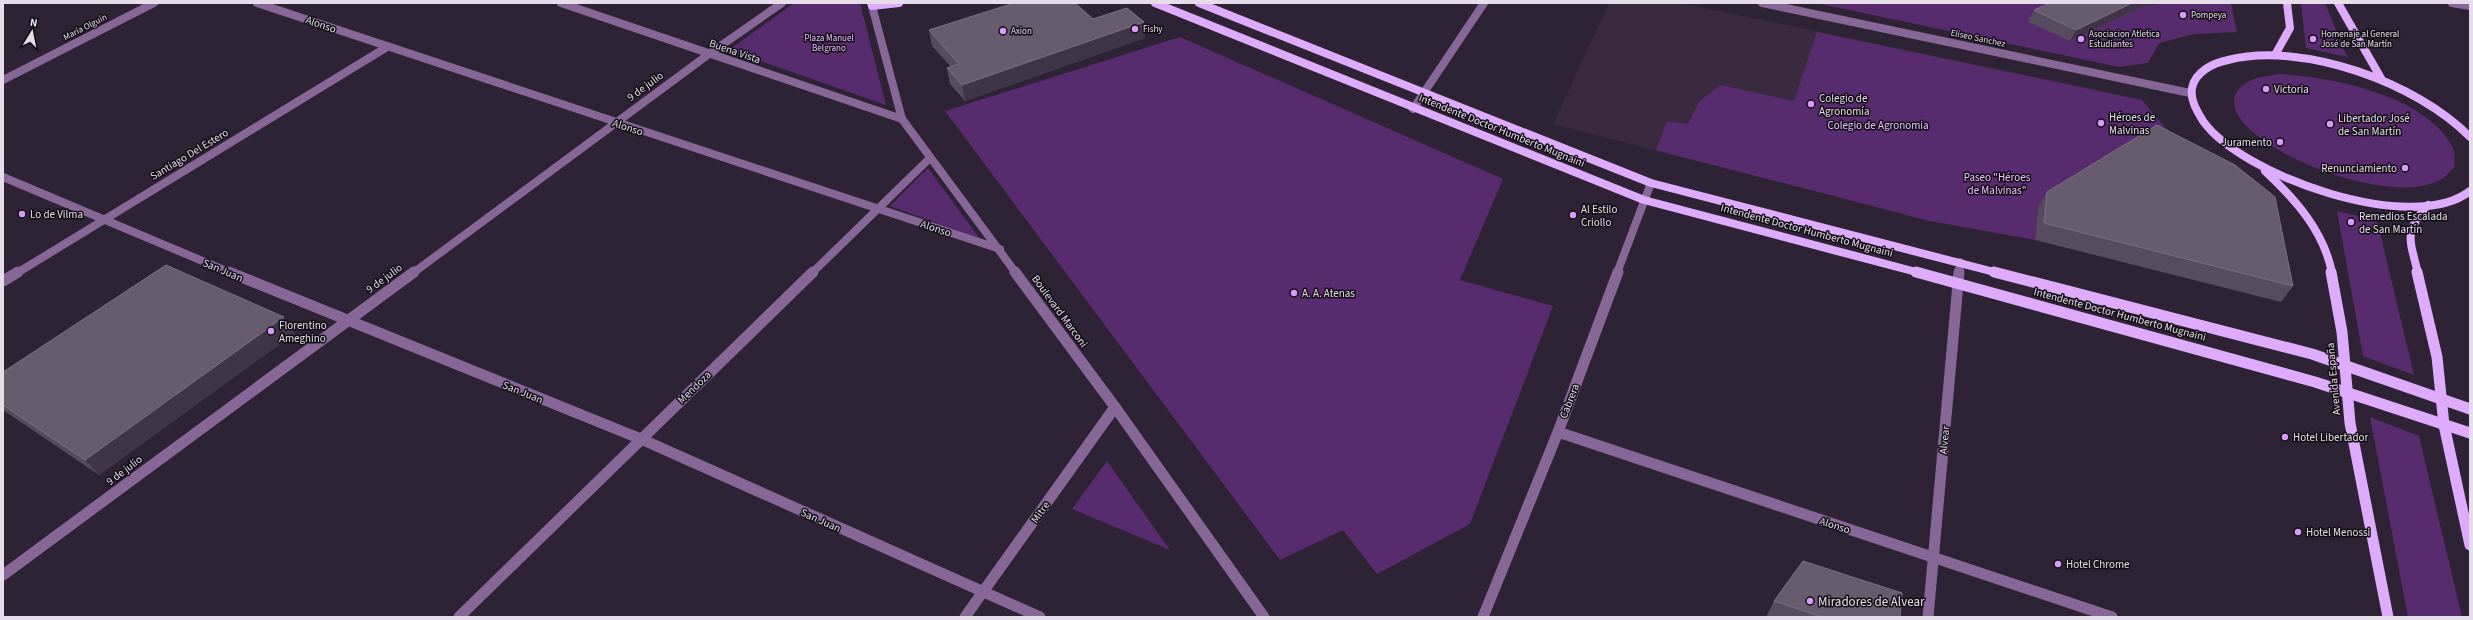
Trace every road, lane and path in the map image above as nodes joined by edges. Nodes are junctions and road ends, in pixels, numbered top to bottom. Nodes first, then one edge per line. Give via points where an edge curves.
1 (154, 3) edge
2 (257, 3) edge
3 (561, 3) edge
4 (782, 3) edge
5 (898, 3) edge
6 (1155, 3) edge
7 (1199, 3) edge
8 (1484, 3) edge
9 (1762, 3) edge
10 (2287, 3) edge
11 (2338, 3) edge
12 (2452, 3) edge
13 (872, 5) edge
14 (2470, 6) edge
15 (388, 47) junction
16 (709, 54) junction
17 (2275, 55) junction
18 (3, 80) edge
19 (2382, 80) junction
20 (2190, 93) junction
21 (1424, 94) junction
22 (1413, 109) junction
23 (902, 119) junction
24 (616, 123) junction
25 (2470, 137) edge
26 (930, 158) junction
27 (2256, 164) junction
28 (3, 177) edge
29 (1651, 183) junction
30 (2470, 191) edge
31 (1644, 200) junction
32 (2428, 205) junction
33 (877, 208) junction
34 (104, 220) junction
35 (1000, 249) junction
36 (1960, 262) junction
37 (3, 281) edge
38 (1959, 283) junction
39 (346, 321) junction
40 (2346, 365) junction
41 (2348, 391) junction
42 (2442, 399) junction
43 (1115, 407) junction
44 (2470, 409) edge
45 (2444, 425) junction
46 (1558, 432) junction
47 (2470, 433) edge
48 (641, 439) junction
49 (2470, 545) edge
50 (1932, 557) junction
51 (3, 575) edge
52 (984, 592) junction
53 (459, 617) edge
54 (965, 617) edge
55 (1040, 617) edge
56 (1264, 617) edge
57 (1483, 617) edge
58 (1928, 617) edge
59 (2112, 617) edge
60 (2388, 617) edge

1 - 18 street, María Olguín
2 - 15 street, Alonso
3 - 16 street, Buena Vista
4 - 16 street, 9 de julio
5 - 13 main road
6 - 22 main road, Intendente Doctor Humberto Mugnaini
7 - 21 main road, Intendente Doctor Humberto Mugnaini
8 - 21 street
9 - 20 street, Eliseo Sanchez
10 - 17 main road via 2290,28
11 - 19 main road
12 - 14 street
13 - 23 street, Boulevard Marconi
15 - 24 street, Alonso
15 - 34 street, Santiago Del Estero
16 - 23 street, Buena Vista
16 - 24 street, 9 de julio
17 - 19 main road via 2318,61
17 - 20 main road via 2240,56 2213,63 2196,76
19 - 25 main road via 2442,112
20 - 27 main road via 2198,115 2220,140
21 - 22 street
21 - 29 main road, Intendente Doctor Humberto Mugnaini
22 - 31 main road, Intendente Doctor Humberto Mugnaini
23 - 26 street, Boulevard Marconi
24 - 33 street, Alonso
24 - 39 street, 9 de julio
26 - 33 street, Mendoza
26 - 35 street, Boulevard Marconi
27 - 32 main road via 2297,183 2342,197 2388,205
27 - 40 main road, Avenida España via 2293,197 2306,215 2329,258
28 - 34 street, San Juan
29 - 31 street, Cabrera
29 - 36 main road, Intendente Doctor Humberto Mugnaini
30 - 32 main road via 2463,197
31 - 38 main road, Intendente Doctor Humberto Mugnaini
31 - 46 street, Cabrera
32 - 42 main road via 2414,220 2410,239 2437,357
33 - 35 street, Alonso
33 - 48 street, Mendoza
34 - 37 street, Santiago Del Estero
34 - 39 street, San Juan
35 - 43 street, Boulevard Marconi
36 - 38 street, Alvear
36 - 40 main road, Intendente Doctor Humberto Mugnaini
38 - 41 main road, Intendente Doctor Humberto Mugnaini
38 - 50 street, Alvear
39 - 48 street, San Juan
39 - 51 street, 9 de julio
40 - 41 main road, Avenida España
40 - 42 main road, Intendente Doctor Humberto Mugnaini
41 - 45 main road, Intendente Doctor Humberto Mugnaini
41 - 60 main road, Avenida España via 2350,423
42 - 44 main road, Intendente Doctor Humberto Mugnaini
42 - 45 main road
43 - 52 street, Mitre
43 - 56 street, Boulevard Marconi
45 - 47 main road, Intendente Doctor Humberto Mugnaini
45 - 49 main road
46 - 50 street, Alonso
46 - 57 street, Cabrera
48 - 52 street, San Juan
48 - 53 street, Mendoza
50 - 58 street, Alvear
50 - 59 street, Alonso
52 - 54 street, Mitre
52 - 55 street, San Juan

